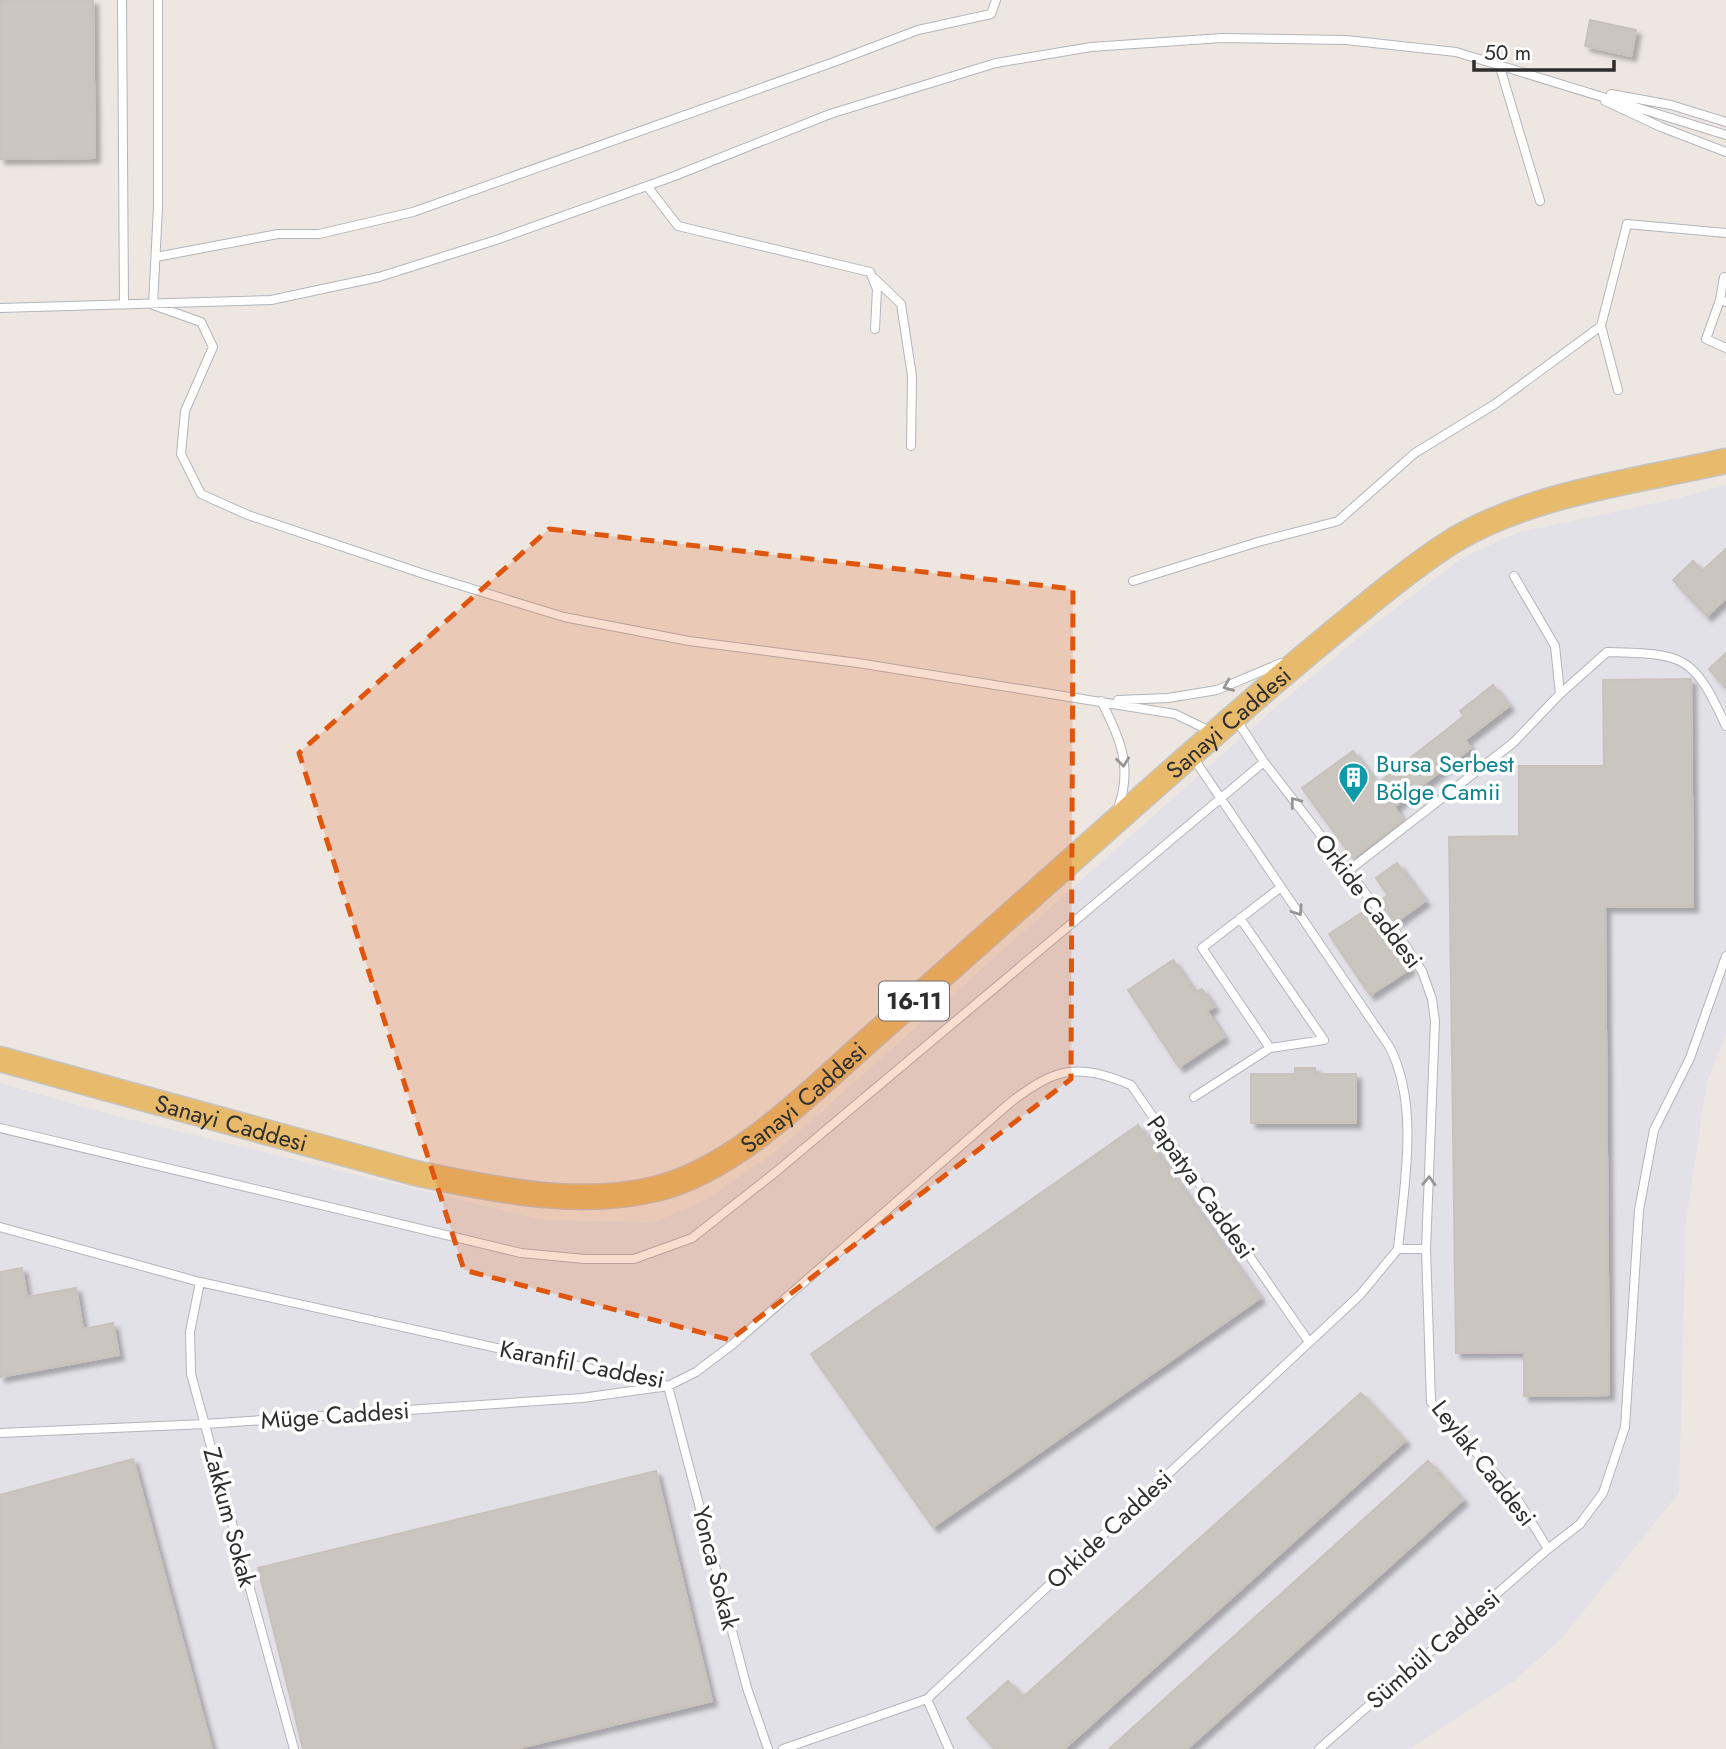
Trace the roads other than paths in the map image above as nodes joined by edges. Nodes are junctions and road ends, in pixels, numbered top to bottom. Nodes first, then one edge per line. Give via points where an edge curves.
1 (122, 0) edge
2 (158, 0) edge
3 (996, 0) edge
4 (1499, 64) junction
5 (1577, 88) junction
6 (1726, 122) edge
7 (1726, 135) edge
8 (1726, 152) edge
9 (647, 186) junction
10 (1540, 201) dead end
11 (1726, 233) edge
12 (156, 257) junction
13 (872, 275) junction
14 (1724, 277) edge
15 (1723, 301) edge
16 (153, 304) junction
17 (124, 305) junction
18 (0, 308) edge
19 (1601, 326) junction
20 (875, 329) dead end
21 (1726, 348) edge
22 (1618, 390) dead end
23 (911, 446) dead end
24 (1726, 461) edge
25 (1514, 576) dead end
26 (1133, 581) dead end
27 (1313, 648) junction
28 (1560, 694) junction
29 (1101, 701) junction
30 (1234, 717) junction
31 (1726, 726) edge
32 (1215, 733) junction
33 (1190, 753) junction
34 (1265, 762) junction
35 (1221, 797) junction
36 (1112, 825) junction
37 (1348, 871) junction
38 (1281, 887) junction
39 (1240, 918) junction
40 (1726, 956) edge
41 (1270, 1048) junction
42 (0, 1059) edge
43 (1068, 1070) joint
44 (1194, 1097) dead end
45 (0, 1128) edge
46 (0, 1227) edge
47 (1398, 1249) junction
48 (1426, 1249) junction
49 (200, 1282) junction
50 (1309, 1342) junction
51 (668, 1386) junction
52 (205, 1424) junction
53 (0, 1433) edge
54 (1548, 1549) junction
55 (927, 1699) junction
56 (294, 1749) edge
57 (768, 1749) edge
58 (783, 1749) edge
59 (949, 1749) edge
60 (1319, 1749) edge

1 - 17 lane
2 - 12 lane
3 - 12 lane via 991,14 918,30 412,212 318,234 278,234
4 - 5 lane
4 - 9 lane via 1456,52 1346,40 1222,38 1091,47 996,63 830,114
4 - 10 lane
5 - 6 lane via 1671,105
5 - 7 lane
5 - 8 lane
9 - 13 lane via 678,226
9 - 16 lane via 379,277 271,300
11 - 19 lane via 1627,224
12 - 16 lane
13 - 20 lane via 877,289
13 - 23 lane via 901,304 912,376
14 - 15 lane
15 - 21 lane via 1706,339
16 - 17 lane
16 - 29 lane via 201,322 213,347 185,411 181,454 201,494 248,515 564,617 689,641
17 - 18 lane
19 - 22 lane
19 - 26 lane via 1495,404 1415,453 1338,521
24 - 27 main road, Sanayi Caddesi / 16-11 via 1531,505 1495,519 1426,559
25 - 28 lane via 1555,646
27 -> 29 lane via 1217,690
27 - 30 main road, Sanayi Caddesi / 16-11
28 - 31 lane via 1607,652 1660,653 1688,663 1711,693
28 - 37 lane via 1513,743
29 - 32 lane via 1175,714
29 -> 36 lane via 1118,734 1124,765 1124,790
30 - 32 main road, Sanayi Caddesi / 16-11
30 - 34 lane, Orkide Caddesi
32 - 33 main road, Sanayi Caddesi / 16-11
33 - 35 lane
33 - 36 main road, Sanayi Caddesi / 16-11
34 - 35 lane
37 -> 34 lane, Orkide Caddesi
35 - 38 lane
35 - 45 lane via 734,1205 692,1238 635,1259 521,1253
36 - 42 main road, Sanayi Caddesi / 16-11 via 756,1137 708,1169 658,1189 577,1197 469,1185
48 -> 37 lane, Orkide Caddesi via 1435,1021 1432,999 1415,960
38 - 39 lane
38 -> 47 lane via 1399,1065 1406,1160
39 - 41 lane via 1202,948
39 - 41 lane via 1324,1040
40 - 54 lane, Sümbül Caddesi via 1690,1058 1654,1130 1639,1210 1625,1427 1603,1493 1580,1524
41 - 44 lane
43 - 50 lane, Papatya Caddesi via 1101,1073 1131,1085
43 - 51 lane, Karanfil Caddesi via 1011,1101 733,1344
46 - 49 lane, Karanfil Caddesi
47 - 48 lane
47 - 50 lane, Orkide Caddesi via 1360,1295
48 - 54 lane, Leylak Caddesi via 1431,1402 1516,1497
49 - 51 lane, Karanfil Caddesi
49 - 52 lane, Zakkum Sokak via 190,1332 191,1374
50 - 55 lane, Orkide Caddesi
51 - 52 lane, Müge Caddesi via 582,1398
51 - 57 lane, Yonca Sokak via 747,1688
52 - 53 lane, Müge Caddesi
52 - 56 lane, Zakkum Sokak
54 - 60 lane, Sümbül Caddesi
55 - 58 lane, Orkide Caddesi
55 - 59 lane

